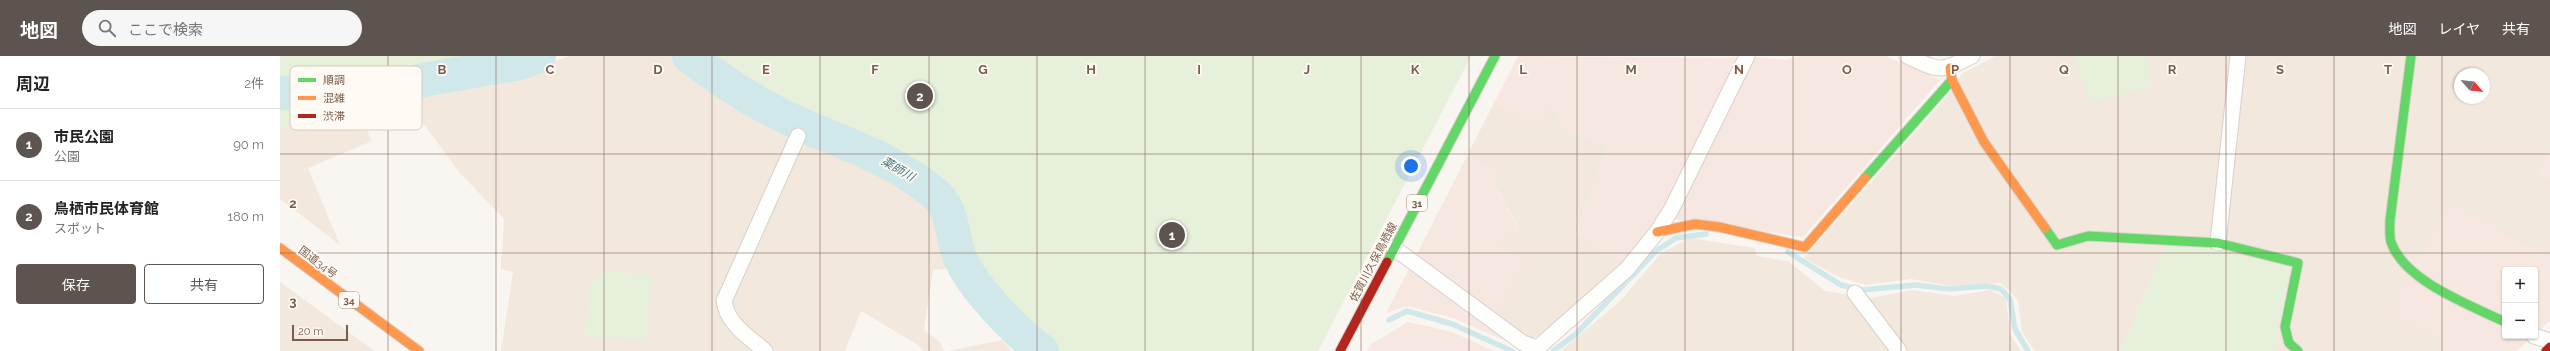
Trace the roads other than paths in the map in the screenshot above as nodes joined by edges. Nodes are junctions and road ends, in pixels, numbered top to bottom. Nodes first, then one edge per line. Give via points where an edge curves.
1 (1495, 56) edge
2 (1747, 56) edge
3 (1907, 56) edge
4 (1972, 56) edge
5 (2238, 56) edge
6 (2410, 56) edge
7 (1951, 74) junction
8 (798, 136) dead end
9 (1657, 232) junction
10 (2218, 243) junction
11 (280, 248) edge
12 (1394, 248) junction
13 (1855, 293) dead end
14 (2502, 321) edge
15 (2538, 337) edge
16 (2550, 341) edge
17 (2550, 347) edge
18 (1536, 350) edge
19 (419, 351) edge
20 (765, 351) edge
21 (1340, 351) edge
22 (1899, 351) edge
23 (2298, 351) edge
24 (2546, 351) edge

1 - 12 main road, 佐賀川久保鳥栖線 / 31
2 - 9 street via 1672,210
3 - 7 street
4 - 7 street
5 - 10 street
6 - 14 main road via 2390,220 2391,242 2405,265 2452,296
7 - 9 main road via 1805,247 1720,226 1695,224
7 - 10 main road via 1984,142 2057,245 2088,236
8 - 20 street via 724,301 725,313
9 - 18 street via 1627,270
10 - 23 main road via 2298,263 2285,328 2289,343
11 - 19 main road, 国道34号 / 34
12 - 18 street
12 - 21 main road, 佐賀川久保鳥栖線 / 31
13 - 22 street
15 - 16 street
17 - 24 main road

